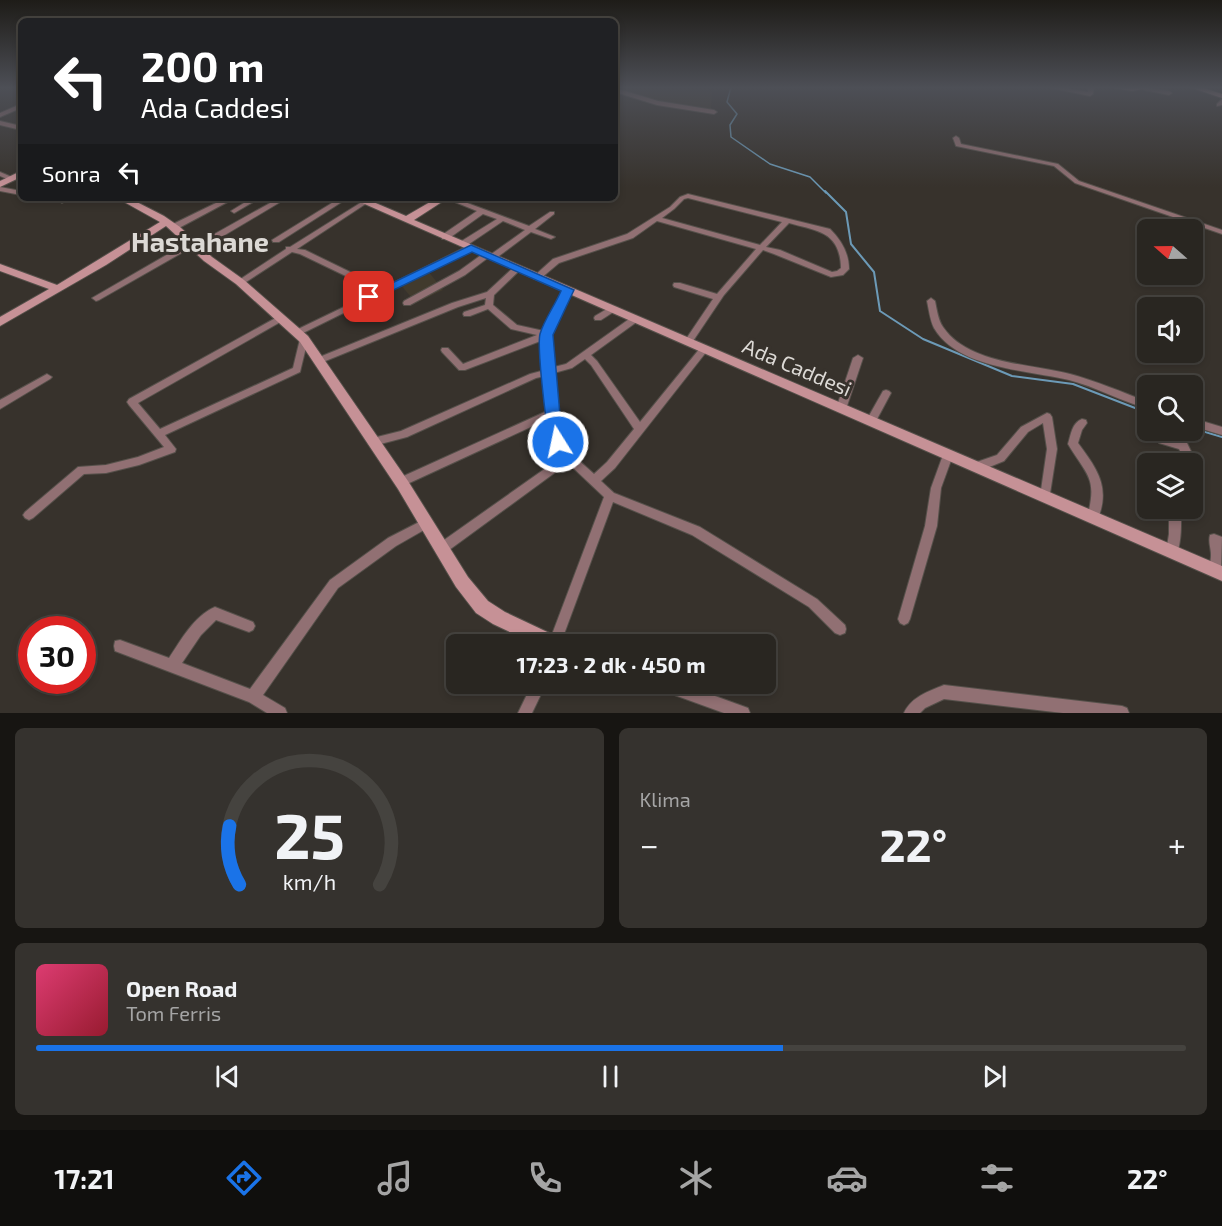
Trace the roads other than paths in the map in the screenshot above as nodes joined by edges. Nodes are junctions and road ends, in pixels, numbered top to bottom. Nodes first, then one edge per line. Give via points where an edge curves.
1 (0, 123) edge
2 (18, 127) edge
3 (956, 138) dead end
4 (0, 174) edge
5 (17, 177) edge
6 (0, 184) edge
7 (0, 189) edge
8 (18, 192) edge
9 (127, 201) edge
10 (221, 201) edge
11 (252, 201) edge
12 (279, 201) edge
13 (340, 201) edge
14 (360, 201) edge
15 (363, 201) edge
16 (438, 201) edge
17 (455, 201) edge
18 (224, 202) joint
19 (234, 211) dead end
20 (481, 212) junction
21 (552, 213) dead end
22 (502, 219) junction
23 (657, 219) junction
24 (407, 220) junction
25 (787, 221) junction
26 (170, 225) junction
27 (529, 229) junction
28 (1222, 232) edge
29 (445, 237) junction
30 (551, 237) dead end
31 (276, 240) dead end
32 (194, 246) junction
33 (467, 246) junction
34 (761, 247) junction
35 (290, 249) junction
36 (490, 256) junction
37 (0, 267) edge
38 (518, 268) junction
39 (537, 277) junction
40 (240, 282) junction
41 (677, 285) dead end
42 (58, 289) junction
43 (382, 290) junction
44 (568, 290) junction
45 (490, 294) junction
46 (717, 297) junction
47 (96, 298) dead end
48 (931, 301) dead end
49 (407, 303) dead end
50 (489, 306) junction
51 (612, 309) junction
52 (467, 314) dead end
53 (281, 318) junction
54 (598, 318) dead end
55 (635, 319) junction
56 (1, 320) edge
57 (547, 335) junction
58 (300, 336) junction
59 (688, 342) junction
60 (704, 349) junction
61 (446, 350) dead end
62 (586, 355) junction
63 (858, 358) dead end
64 (320, 360) junction
65 (550, 371) junction
66 (46, 377) dead end
67 (886, 393) dead end
68 (1137, 402) edge
69 (0, 405) edge
70 (841, 408) junction
71 (552, 413) junction
72 (871, 421) junction
73 (1082, 423) dead end
74 (1203, 425) edge
75 (639, 429) junction
76 (1222, 431) edge
77 (160, 433) junction
78 (1166, 441) edge
79 (373, 442) junction
80 (1186, 453) edge
81 (948, 455) junction
82 (569, 458) junction
83 (975, 467) junction
84 (594, 481) junction
85 (401, 482) junction
86 (610, 496) junction
87 (1045, 497) junction
88 (29, 515) dead end
89 (1093, 518) junction
90 (1174, 519) edge
91 (427, 523) junction
92 (1222, 542) edge
93 (441, 549) junction
94 (1172, 552) junction
95 (1218, 572) edge
96 (904, 619) dead end
97 (249, 626) dead end
98 (840, 629) dead end
99 (532, 634) edge
100 (558, 634) edge
101 (120, 646) dead end
102 (172, 666) junction
103 (534, 694) edge
104 (691, 694) edge
105 (253, 697) junction
106 (280, 713) edge
107 (525, 713) edge
108 (743, 713) edge
109 (911, 713) edge
110 (1118, 713) edge

1 - 2 street
3 - 28 street via 956,144 963,147 1056,165 1077,182
4 - 5 street
5 - 6 street
7 - 8 street
9 - 26 street
10 - 18 street
11 - 19 street
12 - 32 street via 216,238
13 - 31 street
14 - 35 street
15 - 24 street, Ada Caddesi
16 - 24 street
17 - 20 street
18 - 26 street
20 - 22 street
20 - 29 street
21 - 27 street
22 - 27 street
22 - 33 street
23 - 25 street via 688,196
23 - 34 street
23 - 39 street via 630,236 556,261
24 - 29 street, Ada Caddesi
25 - 34 street
25 - 34 street via 827,231 846,262 845,269 831,275
26 - 32 street
26 - 42 street
27 - 30 street
27 - 36 street
29 - 33 street, Ada Caddesi
32 - 40 street
32 - 47 street
33 - 36 street, Ada Caddesi
33 - 43 street via 428,271
34 - 46 street
35 - 40 street
35 - 43 street
36 - 38 street, Ada Caddesi
36 - 49 street
37 - 42 street
38 - 39 street, Ada Caddesi
38 - 45 street
39 - 44 street, Ada Caddesi
40 - 53 street
41 - 46 street
42 - 56 street
43 - 58 street
44 - 51 street, Ada Caddesi
44 - 57 street
45 - 50 street
45 - 64 street
46 - 59 street
48 - 68 street via 940,331 968,350 995,363 1091,383
50 - 52 street
50 - 57 street via 514,327
51 - 54 street
51 - 55 street, Ada Caddesi
53 - 58 street
53 - 77 street via 132,402
55 - 59 street, Ada Caddesi
55 - 62 street
57 - 61 street via 462,368
57 - 65 street
58 - 64 street
58 - 77 street via 297,370
59 - 60 street, Ada Caddesi
60 - 70 street, Ada Caddesi
60 - 75 street
62 - 65 street via 569,366
62 - 75 street
63 - 70 street
64 - 79 street
65 - 71 street
65 - 79 street via 403,434
66 - 69 street
67 - 72 street
70 - 72 street, Ada Caddesi
71 - 82 street via 558,442
71 - 85 street
72 - 81 street, Ada Caddesi
73 - 89 street via 1073,444 1093,468 1096,479
74 - 76 street
75 - 84 street
77 - 88 street via 171,449 128,464 82,470
78 - 80 street via 1183,446
79 - 85 street
81 - 83 street, Ada Caddesi
81 - 96 street via 936,488 931,526
82 - 84 street
82 - 93 street
83 - 87 street, Ada Caddesi
83 - 87 street via 1005,457 1024,430 1047,417 1052,449
84 - 86 street
85 - 91 street
86 - 98 street via 696,531 813,603
86 - 100 street
87 - 89 street, Ada Caddesi
89 - 94 street, Ada Caddesi
90 - 94 street
91 - 93 street
91 - 105 street via 392,542 334,585
92 - 95 street via 1214,539
93 - 99 street via 482,607
94 - 95 street, Ada Caddesi
97 - 102 street via 215,613 193,634
101 - 102 street
102 - 105 street
103 - 107 street
104 - 108 street
105 - 106 street
109 - 110 street via 920,703 944,692

